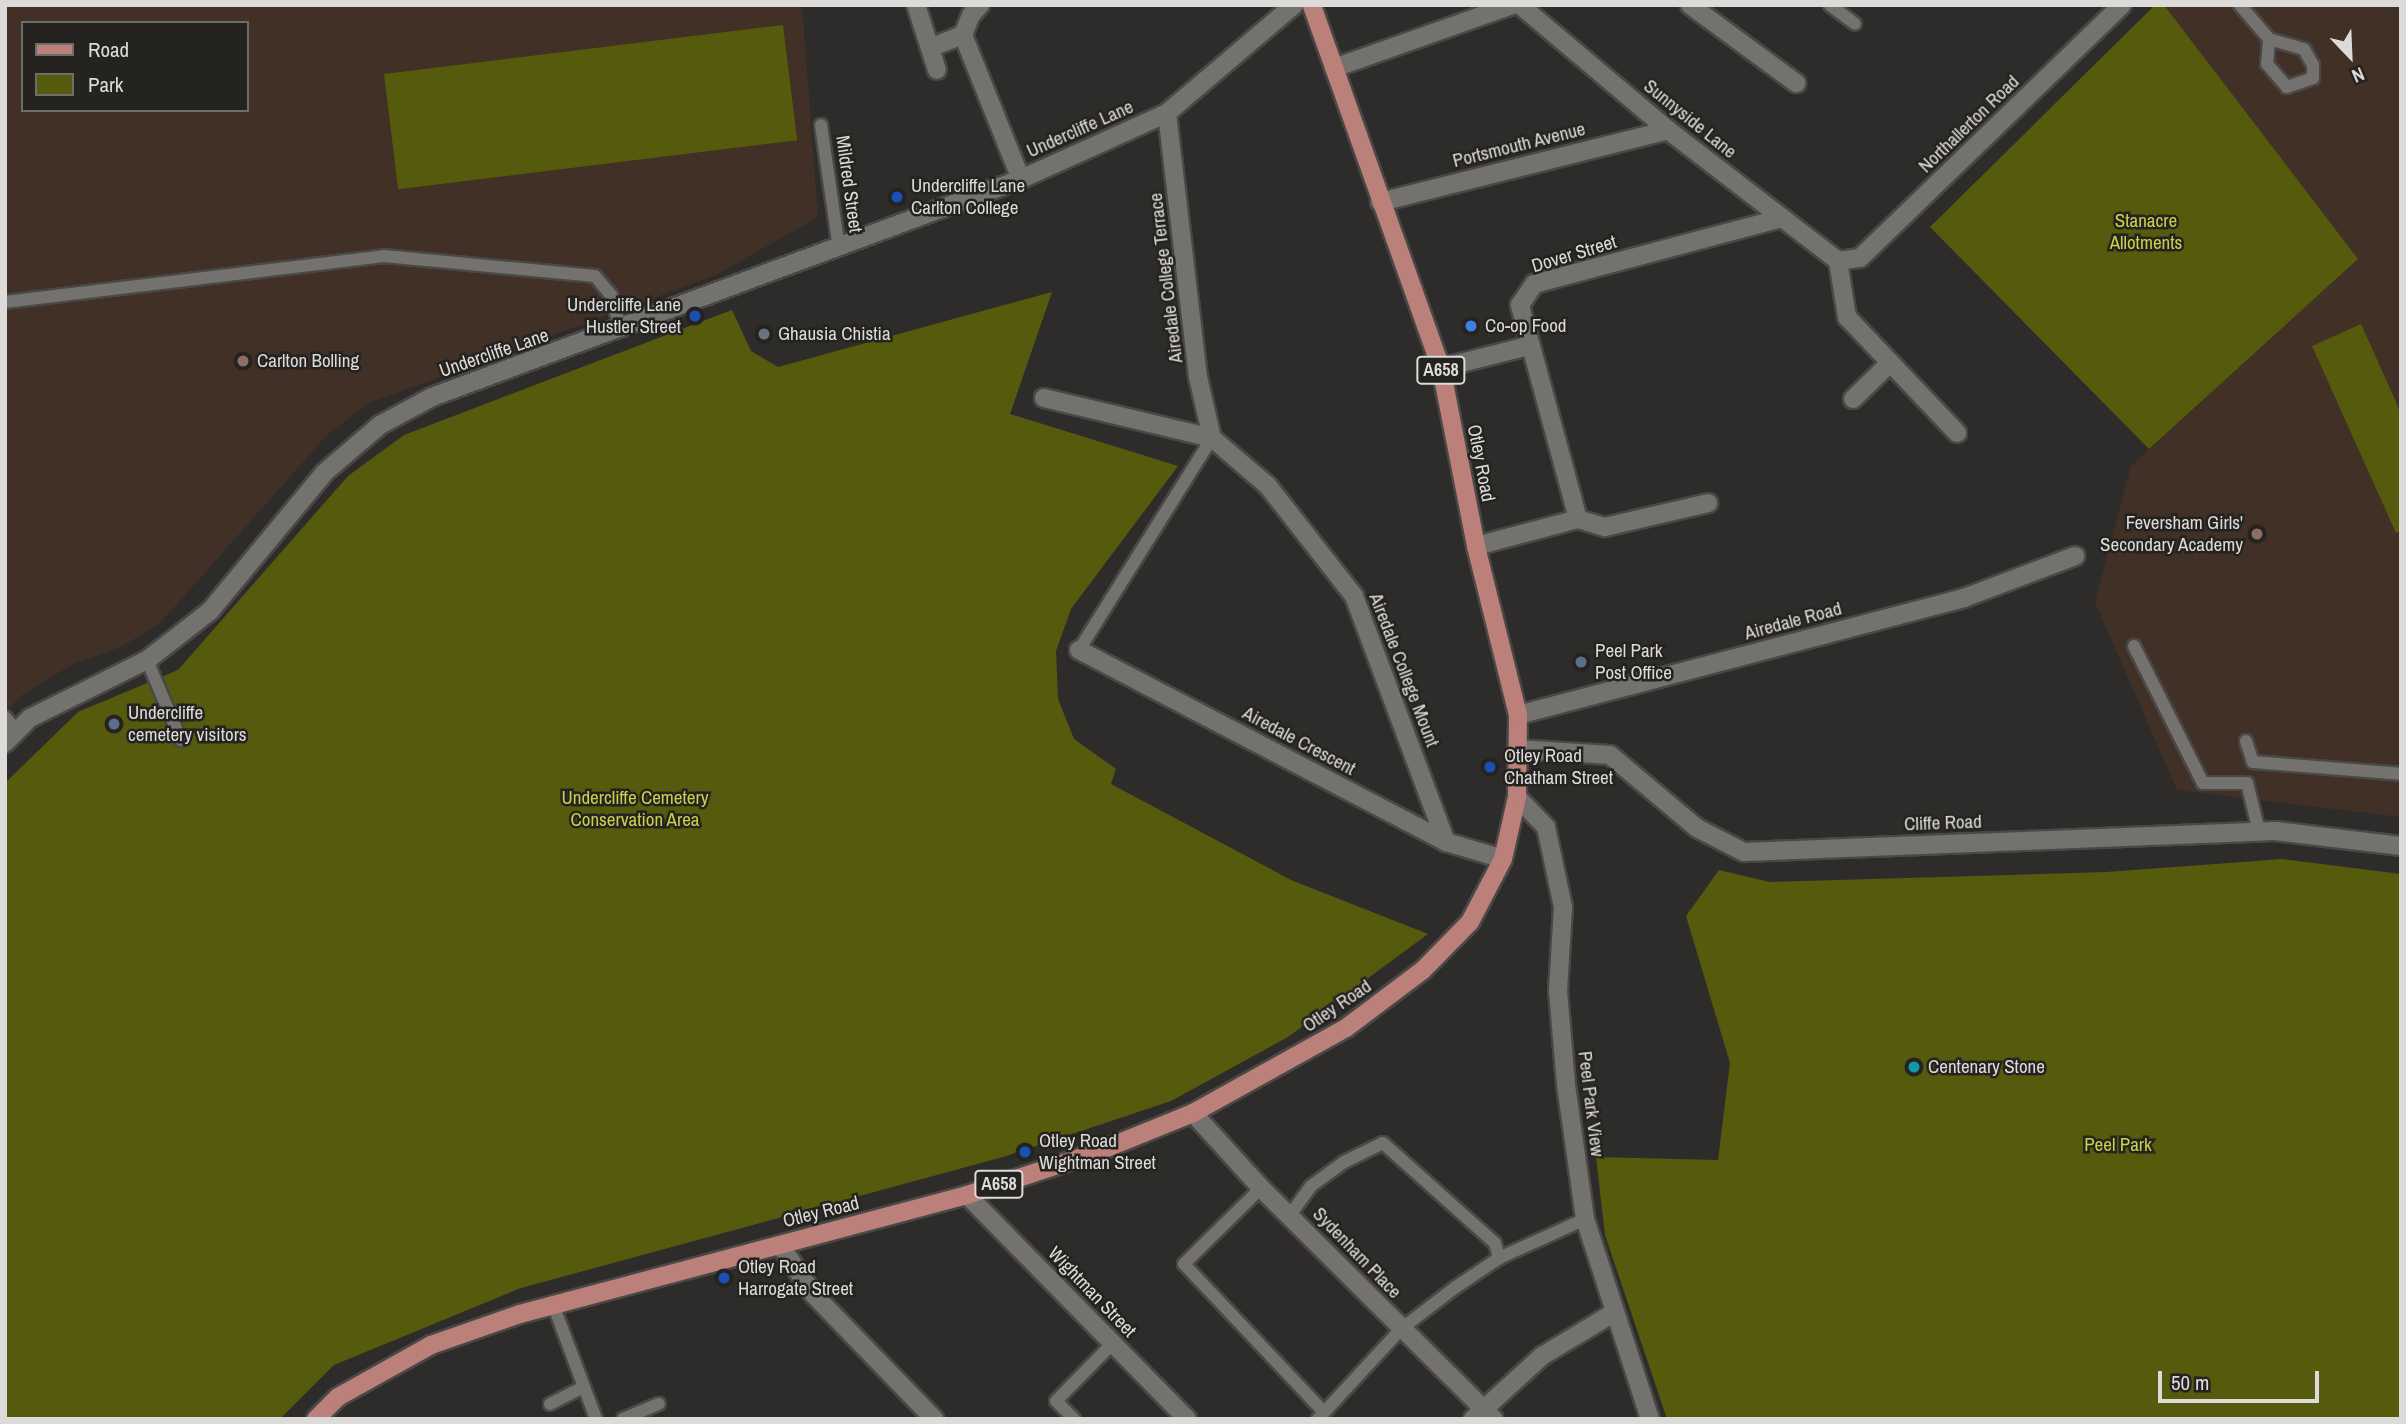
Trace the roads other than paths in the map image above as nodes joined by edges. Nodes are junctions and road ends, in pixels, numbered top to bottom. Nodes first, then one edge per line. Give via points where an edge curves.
1 (916, 5) edge
2 (981, 5) edge
3 (1294, 5) edge
4 (1312, 5) edge
5 (1512, 5) edge
6 (1520, 5) edge
7 (1690, 5) edge
8 (1829, 5) edge
9 (2122, 5) edge
10 (2239, 5) edge
11 (1855, 24) dead end
12 (964, 35) junction
13 (2269, 39) dead end
14 (930, 48) junction
15 (1334, 68) junction
16 (937, 70) dead end
17 (1796, 83) dead end
18 (1167, 113) junction
19 (821, 125) dead end
20 (1668, 130) junction
21 (1021, 179) junction
22 (1380, 202) junction
23 (1782, 218) junction
24 (839, 248) junction
25 (1838, 261) junction
26 (5, 302) edge
27 (621, 331) junction
28 (1528, 346) junction
29 (1890, 363) junction
30 (1441, 368) junction
31 (1044, 398) dead end
32 (1853, 399) dead end
33 (1958, 433) dead end
34 (1212, 438) junction
35 (1708, 503) dead end
36 (1578, 519) junction
37 (1476, 546) junction
38 (2075, 556) dead end
39 (2134, 646) dead end
40 (1079, 650) joint
41 (147, 660) junction
42 (1518, 715) junction
43 (5, 717) edge
44 (11, 737) edge
45 (181, 740) dead end
46 (2246, 741) dead end
47 (1518, 749) junction
48 (2401, 774) edge
49 (1517, 797) junction
50 (2259, 831) junction
51 (1446, 842) junction
52 (2401, 846) edge
53 (1503, 859) junction
54 (1193, 1113) junction
55 (1261, 1188) junction
56 (967, 1195) junction
57 (1290, 1215) junction
58 (1585, 1219) junction
59 (780, 1245) junction
60 (1499, 1258) junction
61 (554, 1307) junction
62 (1615, 1312) junction
63 (1401, 1329) junction
64 (1112, 1344) junction
65 (584, 1387) junction
66 (550, 1404) dead end
67 (659, 1404) dead end
68 (1321, 1415) edge
69 (1484, 1415) edge
70 (316, 1419) edge
71 (596, 1419) edge
72 (623, 1419) edge
73 (934, 1419) edge
74 (1074, 1419) edge
75 (1187, 1419) edge
76 (1650, 1419) edge

1 - 14 street
2 - 12 street via 971,15
3 - 18 street, Undercliffe Lane
4 - 15 main road, Otley Road / A658
5 - 15 street
6 - 20 street, Sunnyside Lane
7 - 17 street
8 - 11 lane
9 - 25 street, Northallerton Road via 1860,258
10 - 13 lane
12 - 14 street
12 - 21 street
14 - 16 street
15 - 22 main road, Otley Road / A658
18 - 21 street, Undercliffe Lane
18 - 34 street, Airedale College Terrace via 1198,377
19 - 24 lane, Mildred Street
20 - 22 street, Portsmouth Avenue
20 - 23 street, Sunnyside Lane
21 - 24 street, Undercliffe Lane
22 - 30 main road, Otley Road / A658
23 - 25 street, Sunnyside Lane
23 - 28 street, Dover Street via 1534,284 1520,305
24 - 27 street, Undercliffe Lane
25 - 29 street via 1847,317
26 - 27 lane via 384,256 595,276 611,295
27 - 41 street, Undercliffe Lane via 432,397 380,425 324,473 210,611
28 - 30 street
28 - 36 street, Dover Street
29 - 32 street
29 - 33 street
30 - 37 main road, Otley Road / A658
31 - 34 street
34 - 40 lane
34 - 51 street, Airedale College Mount via 1268,486 1354,596
35 - 36 street via 1605,527
36 - 37 street
37 - 42 main road, Otley Road / A658
38 - 42 street, Airedale Road via 1964,598
39 - 50 lane via 2203,783 2247,783
40 - 51 street, Airedale Crescent
41 - 44 street, Undercliffe Lane via 30,718
41 - 45 lane
42 - 47 main road, Otley Road / A658
43 - 44 lane
46 - 48 lane via 2253,762
47 - 49 main road, Otley Road / A658
47 - 50 street, Cliffe Road via 1610,755 1697,828 1744,852
49 - 53 main road, Otley Road / A658
49 - 58 street, Peel Park View via 1546,827 1563,908 1558,991
50 - 52 street, Cliffe Road
51 - 53 street, Airedale Crescent
53 - 54 main road, Otley Road / A658 via 1470,922 1423,970 1346,1028
54 - 55 street, Sydenham Place
54 - 56 main road, Otley Road / A658 via 1097,1152
55 - 57 street, Sydenham Place
55 - 68 lane via 1184,1264
56 - 59 main road, Otley Road / A658
56 - 64 street, Wightman Street
57 - 60 lane via 1311,1186 1344,1162 1383,1143 1495,1243
57 - 63 street, Sydenham Place
58 - 60 lane
58 - 62 street, Peel Park View
59 - 61 main road, Otley Road / A658
59 - 73 street via 814,1295
60 - 63 lane
61 - 65 lane
61 - 70 main road, Otley Road / A658 via 431,1345 338,1397
62 - 69 street via 1542,1356
62 - 76 street, Peel Park View
63 - 68 lane
63 - 69 street, Sydenham Place
64 - 74 lane via 1056,1401
64 - 75 street, Wightman Street
65 - 66 lane
65 - 71 lane
67 - 72 lane

